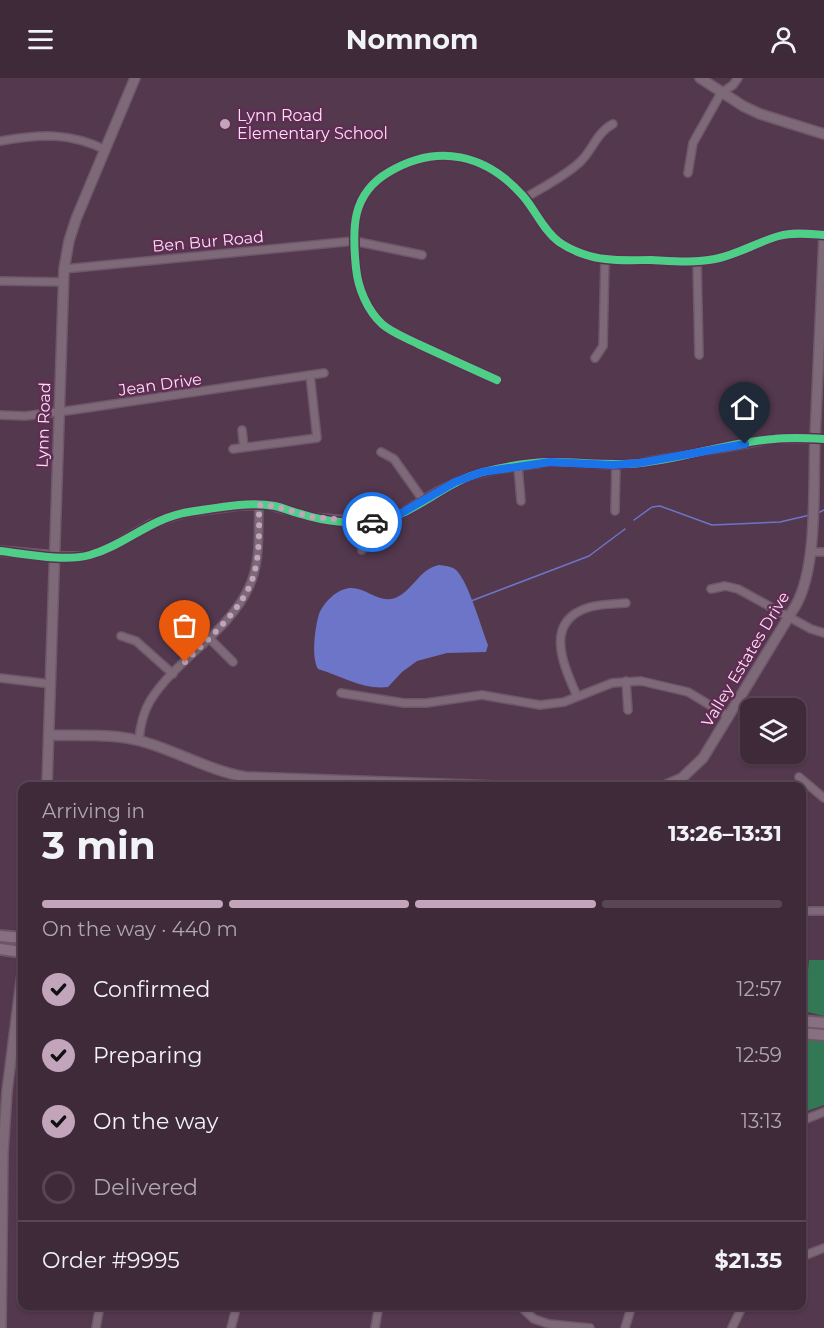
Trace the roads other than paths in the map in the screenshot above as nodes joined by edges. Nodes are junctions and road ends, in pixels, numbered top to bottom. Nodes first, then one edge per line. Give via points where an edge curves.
1 (135, 78) edge
2 (700, 78) edge
3 (738, 78) edge
4 (721, 93) junction
5 (613, 124) dead end
6 (824, 134) edge
7 (0, 141) edge
8 (106, 150) junction
9 (688, 173) dead end
10 (525, 198) junction
11 (824, 236) edge
12 (354, 241) junction
13 (422, 255) dead end
14 (605, 259) junction
15 (697, 261) junction
16 (64, 268) junction
17 (0, 280) edge
18 (63, 282) junction
19 (823, 298) edge
20 (699, 355) dead end
21 (595, 358) dead end
22 (324, 373) dead end
23 (310, 375) junction
24 (497, 380) dead end
25 (59, 412) junction
26 (0, 415) edge
27 (242, 430) dead end
28 (820, 439) edge
29 (244, 447) junction
30 (233, 449) dead end
31 (381, 452) dead end
32 (616, 465) junction
33 (518, 466) junction
34 (423, 500) junction
35 (521, 501) dead end
36 (259, 505) junction
37 (615, 511) dead end
38 (361, 523) junction
39 (362, 550) dead end
40 (0, 551) edge
41 (810, 552) junction
42 (824, 552) edge
43 (55, 556) junction
44 (711, 589) dead end
45 (627, 603) dead end
46 (788, 616) junction
47 (824, 633) edge
48 (121, 636) dead end
49 (209, 638) junction
50 (233, 662) dead end
51 (173, 674) junction
52 (0, 678) edge
53 (626, 681) junction
54 (51, 684) junction
55 (341, 693) dead end
56 (577, 696) junction
57 (628, 710) dead end
58 (728, 716) junction
59 (49, 735) junction
60 (139, 740) junction
61 (799, 777) dead end
62 (47, 782) edge
63 (348, 782) edge
64 (674, 782) edge
65 (805, 782) edge
66 (806, 783) edge
67 (824, 798) edge
68 (806, 911) edge
69 (824, 911) edge
70 (0, 936) edge
71 (18, 938) edge
72 (0, 949) edge
73 (18, 951) edge
74 (18, 1000) edge
75 (806, 1021) edge
76 (824, 1023) edge
77 (806, 1033) edge
78 (824, 1035) edge
79 (4, 1091) edge
80 (824, 1112) edge
81 (806, 1119) edge
82 (824, 1248) edge
83 (806, 1255) edge
84 (1, 1271) edge
85 (99, 1310) edge
86 (236, 1310) edge
87 (378, 1310) edge
88 (524, 1310) edge
89 (630, 1310) edge
90 (741, 1310) edge
91 (534, 1319) junction
92 (1, 1328) edge
93 (96, 1328) edge
94 (231, 1328) edge
95 (375, 1328) edge
96 (530, 1328) edge
97 (590, 1328) edge
98 (625, 1328) edge
99 (732, 1328) edge

1 - 8 main road, Lynn Road
2 - 4 main road
3 - 4 street
4 - 6 main road via 760,114
4 - 9 street via 693,143
5 - 10 street via 572,170
7 - 8 street via 24,136 66,137 86,140
8 - 16 main road, Lynn Road via 75,219
10 - 12 street via 493,169 467,158 435,156 412,161 385,174 364,194 356,213
10 - 14 street via 559,242
11 - 15 street via 780,236 735,254
11 - 19 main road, Valley Estates Drive
12 - 13 street, Ben Bur Road
12 - 16 street, Ben Bur Road
12 - 24 street via 357,282 364,300 382,324
14 - 15 street
14 - 21 street via 603,346
15 - 20 street
16 - 18 main road, Lynn Road
17 - 18 street
18 - 25 main road, Lynn Road
19 - 28 main road, Valley Estates Drive
22 - 23 street, Jean Drive
23 - 25 street, Jean Drive
23 - 29 street via 317,438
25 - 26 street, Jean Drive via 25,417
25 - 43 main road, Lynn Road
27 - 29 street
28 - 32 street via 773,439
28 - 41 main road, Valley Estates Drive
29 - 30 street
31 - 34 street via 394,459
32 - 33 street via 550,462
32 - 37 street
33 - 34 street via 467,477
33 - 35 street
34 - 38 street via 392,518
36 - 38 street
36 - 43 street via 186,513 150,524 88,556
36 - 49 street via 252,579 236,608
38 - 39 street
40 - 43 main road
41 - 42 street
41 - 46 main road, Valley Estates Drive via 801,596
43 - 54 main road, Lynn Road
44 - 46 street via 738,589
45 - 56 street via 581,610 564,628 560,655
46 - 47 street
46 - 58 main road, Valley Estates Drive
48 - 51 street via 136,641
49 - 50 street
49 - 51 street
51 - 60 street via 149,702
52 - 54 street
53 - 56 street
53 - 57 street
53 - 58 street via 682,690
54 - 59 main road, Lynn Road
55 - 56 street via 404,703 482,695 540,705
58 - 64 main road, Valley Estates Drive via 702,758
59 - 60 main road
59 - 62 main road, Lynn Road
60 - 63 main road via 240,776
61 - 65 street
66 - 67 street
68 - 69 street
70 - 71 main road
72 - 73 main road
74 - 79 main road
75 - 76 main road
77 - 78 main road
79 - 84 main road
80 - 81 street
82 - 83 street
84 - 92 main road
85 - 93 street
86 - 94 street
87 - 95 street
88 - 91 street
89 - 98 street
90 - 99 street
91 - 96 street
91 - 97 street

